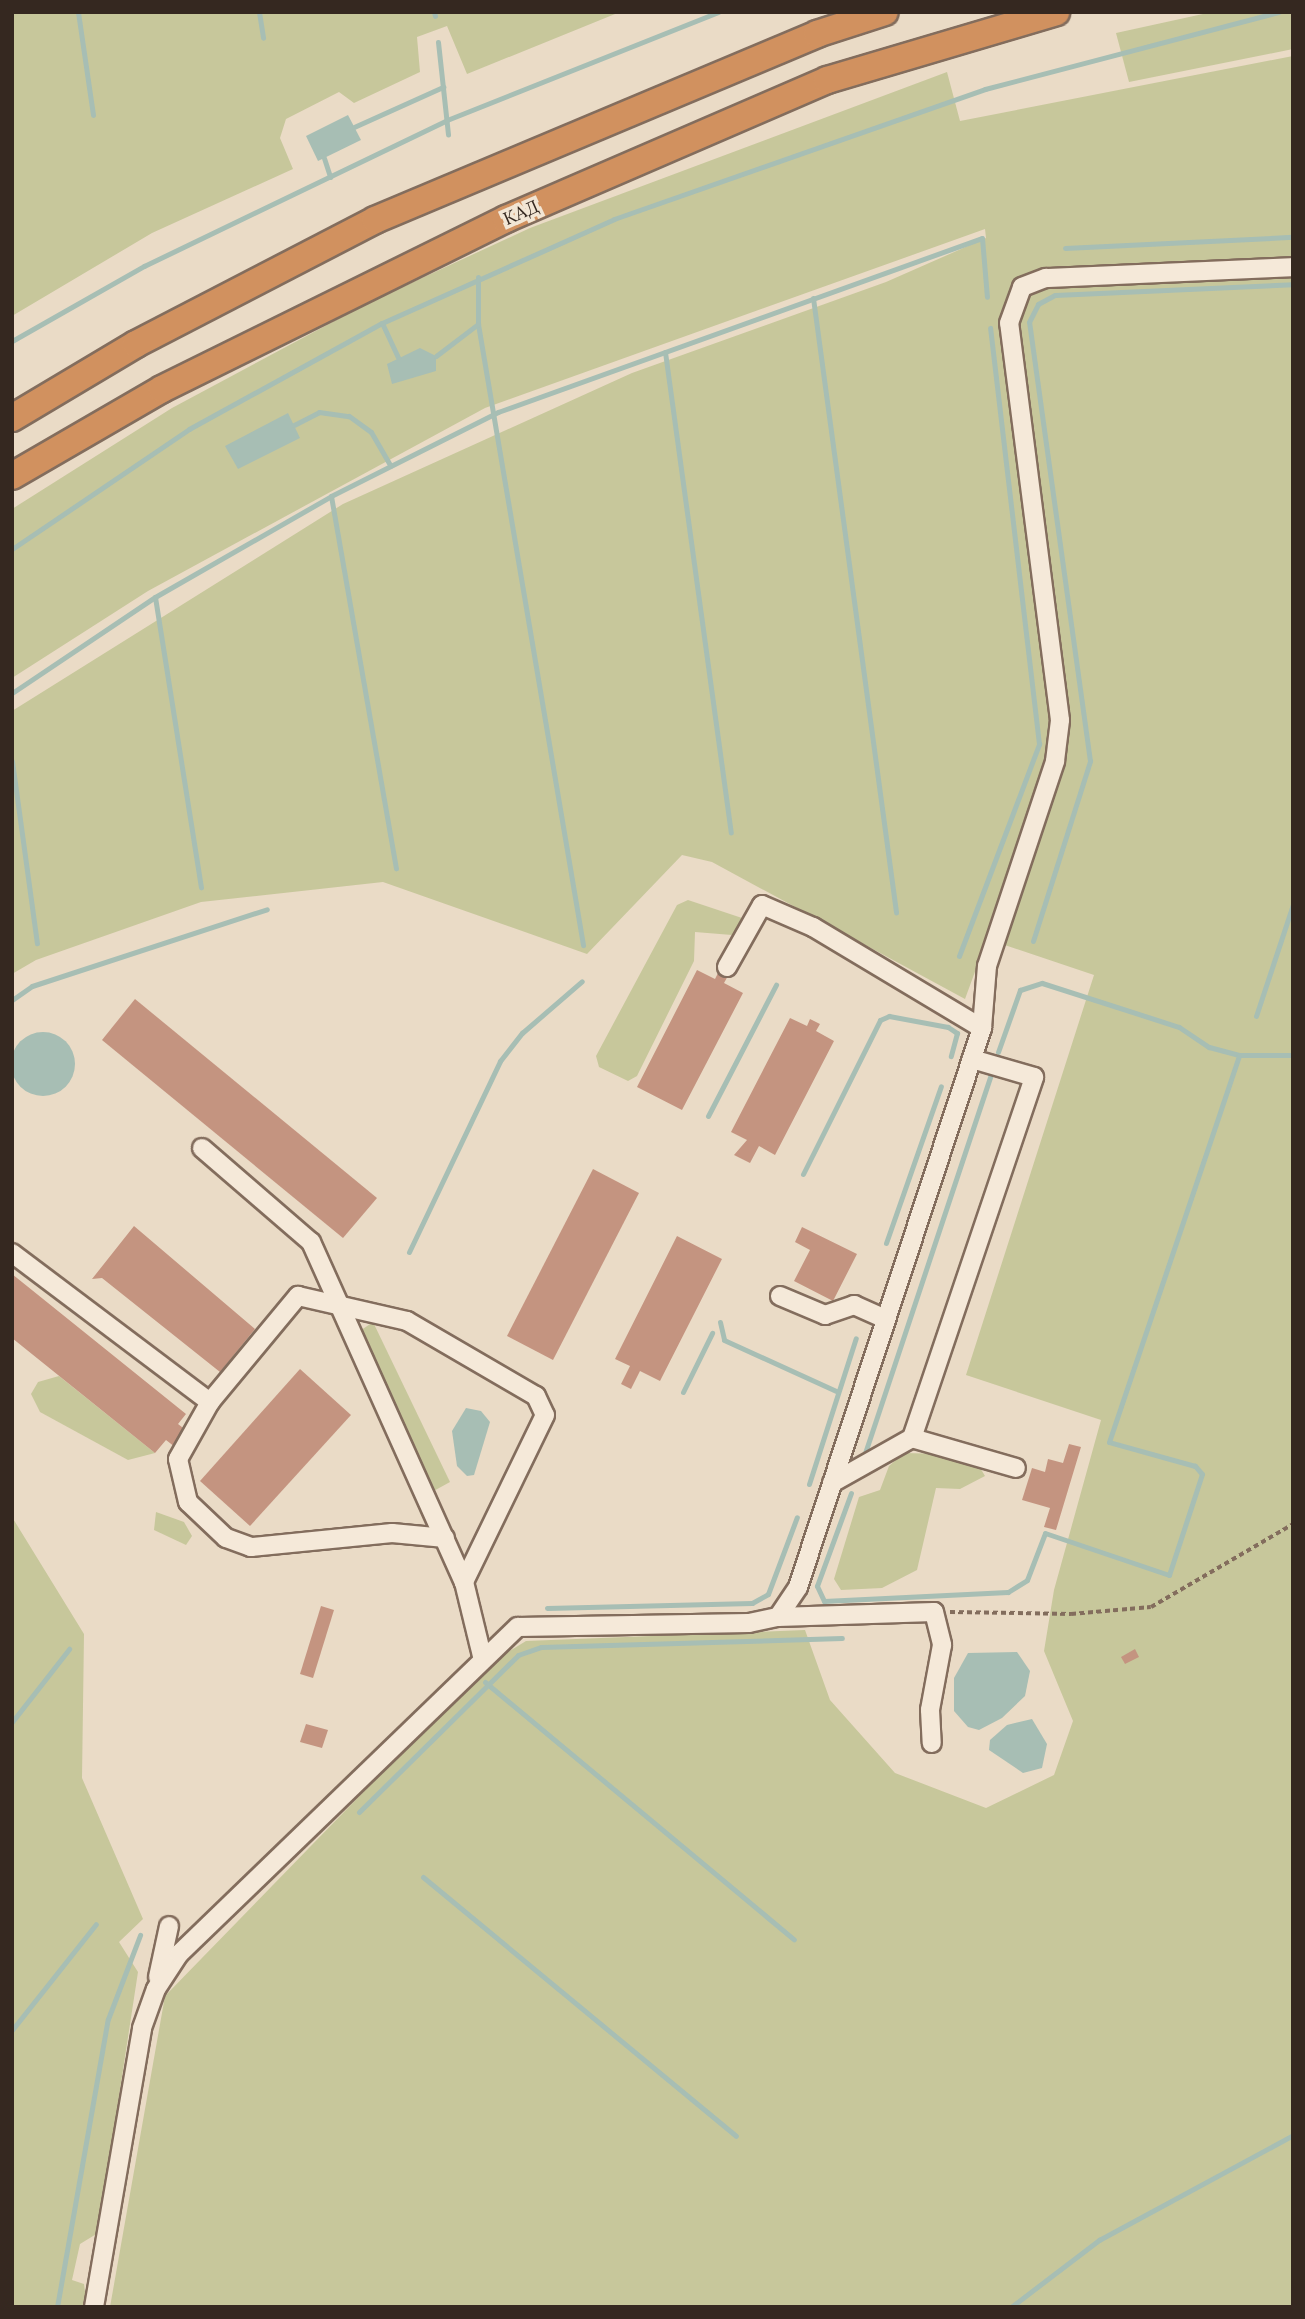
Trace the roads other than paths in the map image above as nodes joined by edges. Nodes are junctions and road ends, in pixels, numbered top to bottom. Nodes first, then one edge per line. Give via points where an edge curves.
1 (885, 12) edge
2 (1056, 12) edge
3 (1293, 267) edge
4 (12, 418) edge
5 (12, 476) edge
6 (727, 967) dead end
7 (982, 1028) junction
8 (972, 1059) junction
9 (202, 1148) dead end
10 (12, 1253) edge
11 (780, 1296) dead end
12 (340, 1305) junction
13 (887, 1319) junction
14 (210, 1402) junction
15 (912, 1438) junction
16 (1016, 1468) dead end
17 (832, 1483) junction
18 (444, 1538) junction
19 (464, 1582) junction
20 (778, 1617) junction
21 (482, 1656) junction
22 (932, 1743) dead end
23 (169, 1926) dead end
24 (156, 1989) junction
25 (94, 2307) edge

1 - 4 highway via 817,34 375,220 136,344
2 - 5 highway, КАД via 827,80 506,219 174,383
3 - 7 street via 1046,278 1022,287 1009,323 1060,720 1055,761 987,966
6 - 7 street via 762,905 813,928
7 - 8 street
8 - 13 street
8 - 15 street via 1034,1077
9 - 12 street via 311,1242
10 - 14 street
11 - 13 street via 825,1315 854,1305
12 - 14 street via 298,1296
12 - 18 street
12 - 19 street via 407,1321 536,1396 545,1415
13 - 17 street
14 - 18 street via 178,1459 179,1483 188,1502 226,1538 251,1547 393,1533
15 - 16 street
15 - 17 street
17 - 20 street via 798,1587
18 - 19 street
19 - 21 street
20 - 21 street via 749,1623 518,1627
20 - 22 street via 934,1612 942,1645 930,1710
21 - 24 street via 179,1954
23 - 24 street
24 - 25 street via 142,2028

